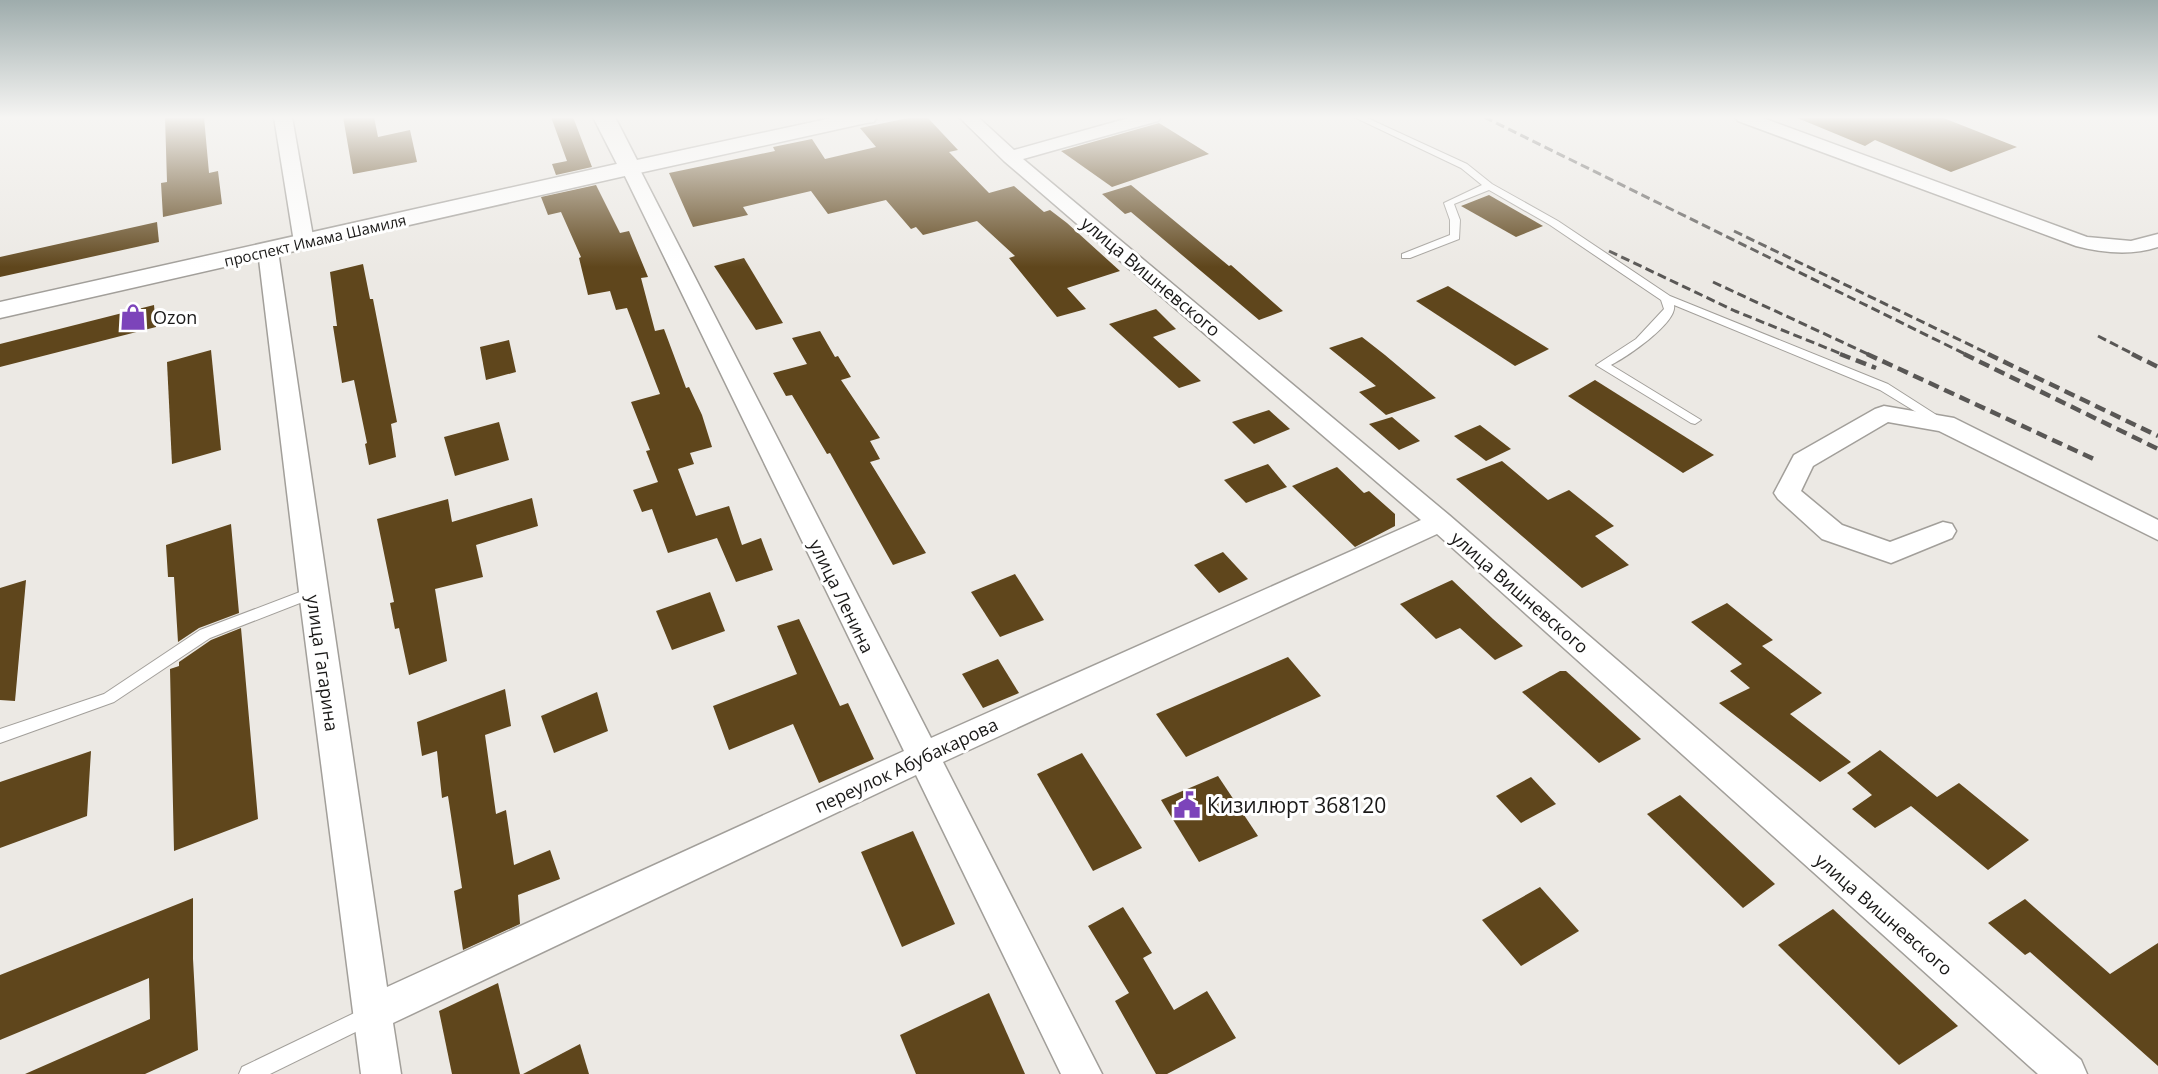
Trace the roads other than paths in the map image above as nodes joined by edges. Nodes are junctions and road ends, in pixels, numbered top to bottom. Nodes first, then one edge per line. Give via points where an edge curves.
1 (291, 167) edge
2 (634, 167) edge
3 (1022, 167) edge
4 (1465, 167) edge
5 (1880, 167) edge
6 (630, 168) junction
7 (1489, 186) junction
8 (2158, 240) edge
9 (304, 242) junction
10 (268, 250) junction
11 (1406, 256) dead end
12 (1666, 298) junction
13 (0, 310) edge
14 (1695, 420) dead end
15 (1945, 424) junction
16 (1440, 522) junction
17 (1943, 531) dead end
18 (2158, 531) edge
19 (313, 592) junction
20 (0, 736) edge
21 (922, 757) junction
22 (373, 1013) junction
23 (249, 1074) edge
24 (381, 1074) edge
25 (1082, 1074) edge
26 (2067, 1074) edge

1 - 9 street
2 - 6 main road, проспект Имама Шамиля
3 - 16 street, улица Вишневского
4 - 7 lane
5 - 8 street via 2084,242 2144,247
6 - 9 main road, проспект Имама Шамиля
6 - 21 street, улица Ленина
7 - 11 lane via 1449,203 1455,237
7 - 12 lane via 1554,223
9 - 10 main road, проспект Имама Шамиля
10 - 13 main road, проспект Имама Шамиля
10 - 19 street, улица Гагарина
12 - 14 lane via 1670,309 1652,333 1602,365
12 - 15 lane via 1884,387
15 - 17 street via 1884,414 1803,461 1787,493 1832,532 1891,553
15 - 18 street
16 - 21 street, переулок Абубакарова
16 - 26 street, улица Вишневского
19 - 20 lane via 205,634 109,698
19 - 22 street, улица Гагарина
21 - 22 street, переулок Абубакарова
21 - 25 street, улица Ленина
22 - 23 lane
22 - 24 street, улица Гагарина

